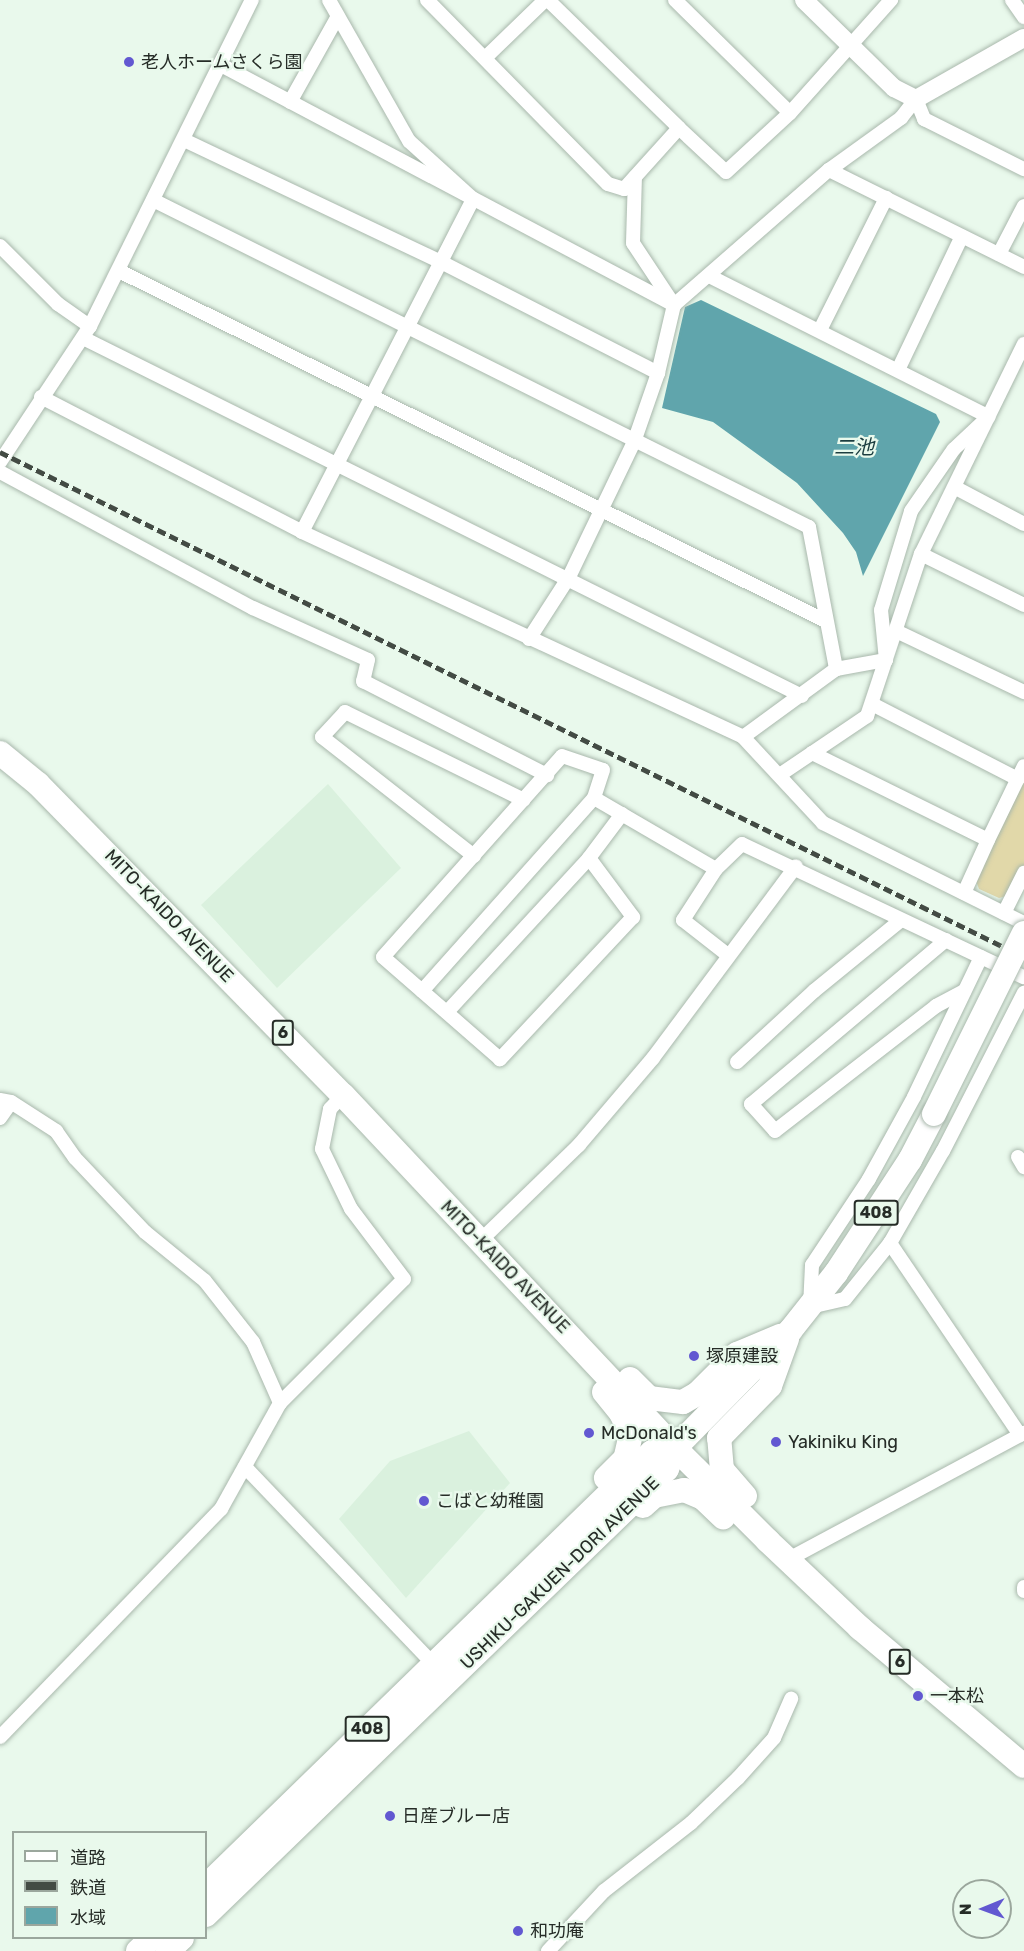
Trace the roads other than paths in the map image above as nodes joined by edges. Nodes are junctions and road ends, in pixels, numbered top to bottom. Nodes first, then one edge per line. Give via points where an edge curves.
1 (252, 0) edge
2 (330, 0) edge
3 (427, 0) edge
4 (547, 0) edge
5 (675, 0) edge
6 (804, 0) edge
7 (891, 0) edge
8 (1012, 0) edge
9 (338, 16) junction
10 (1024, 17) edge
11 (1024, 38) edge
12 (852, 48) junction
13 (485, 58) junction
14 (221, 65) junction
15 (916, 99) junction
16 (290, 102) junction
17 (790, 113) junction
18 (680, 128) junction
19 (183, 140) junction
20 (1024, 169) edge
21 (829, 170) junction
22 (635, 177) junction
23 (886, 198) junction
24 (473, 199) junction
25 (153, 200) junction
26 (1024, 206) edge
27 (962, 236) junction
28 (0, 246) edge
29 (999, 254) junction
30 (441, 262) junction
31 (1024, 267) edge
32 (119, 271) junction
33 (709, 276) junction
34 (674, 305) junction
35 (408, 328) junction
36 (820, 330) junction
37 (87, 332) junction
38 (1024, 344) edge
39 (897, 370) junction
40 (658, 373) junction
41 (372, 395) junction
42 (41, 397) junction
43 (989, 417) junction
44 (634, 442) junction
45 (0, 462) edge
46 (338, 462) junction
47 (0, 472) edge
48 (956, 488) junction
49 (604, 508) junction
50 (1023, 522) edge
51 (303, 532) junction
52 (921, 555) junction
53 (569, 577) junction
54 (1024, 605) edge
55 (824, 620) junction
56 (896, 631) junction
57 (529, 639) junction
58 (886, 660) junction
59 (837, 669) junction
60 (1024, 692) edge
61 (802, 696) junction
62 (872, 704) junction
63 (743, 737) junction
64 (0, 753) edge
65 (812, 753) junction
66 (1021, 773) edge
67 (781, 774) junction
68 (547, 775) junction
69 (594, 798) junction
70 (524, 800) junction
71 (622, 814) junction
72 (988, 840) junction
73 (474, 856) junction
74 (589, 858) junction
75 (796, 866) junction
76 (716, 869) junction
77 (1024, 873) edge
78 (964, 893) junction
79 (1004, 913) junction
80 (901, 920) junction
81 (1024, 923) edge
82 (1024, 933) edge
83 (946, 940) junction
84 (729, 956) junction
85 (981, 957) junction
86 (1024, 976) edge
87 (422, 991) junction
88 (964, 991) junction
89 (1024, 993) edge
90 (447, 1012) junction
91 (737, 1062) dead end
92 (343, 1095) junction
93 (5, 1101) edge
94 (0, 1118) edge
95 (480, 1241) junction
96 (890, 1243) junction
97 (810, 1307) junction
98 (557, 1322) junction
99 (790, 1331) junction
100 (587, 1352) junction
101 (280, 1403) junction
102 (1022, 1434) edge
103 (675, 1448) junction
104 (245, 1467) junction
105 (768, 1541) junction
106 (557, 1542) junction
107 (788, 1560) junction
108 (569, 1565) junction
109 (441, 1672) junction
110 (791, 1698) dead end
111 (0, 1737) edge
112 (1024, 1766) edge
113 (207, 1885) edge
114 (207, 1914) edge
115 (151, 1939) edge
116 (181, 1939) edge
117 (138, 1951) edge
118 (168, 1951) edge
119 (548, 1951) edge

1 - 14 street
2 - 9 street
3 - 13 street
4 - 13 street
4 - 18 street
5 - 17 street
6 - 12 street
7 - 12 street
8 - 10 street
9 - 16 street
9 - 24 street via 409,141
11 - 15 street
12 - 15 street via 902,95
12 - 17 street
13 - 22 street via 608,184 624,189
14 - 16 street
14 - 19 street
15 - 20 street via 924,118
15 - 21 street via 902,118
16 - 24 street
17 - 18 street via 726,172
18 - 22 street
19 - 25 street
19 - 30 street
21 - 23 street
21 - 33 street
22 - 34 street via 633,243
23 - 27 street
23 - 36 street
24 - 30 street
24 - 34 street
25 - 32 street
25 - 35 street
26 - 29 street
27 - 29 street
27 - 39 street
28 - 37 street
29 - 31 street
30 - 35 street
30 - 40 street
32 - 37 street
32 - 41 street
33 - 34 street
33 - 36 street
34 - 40 street
35 - 41 street
35 - 44 street
36 - 39 street
37 - 42 street
37 - 46 street
38 - 43 street
39 - 43 street
40 - 44 street
41 - 46 street
41 - 49 street
42 - 45 street
42 - 51 street
43 - 48 street
43 - 58 street via 954,449 911,511 881,610
44 - 49 street
44 - 55 street via 809,527
46 - 51 street
46 - 53 street
47 - 68 street via 253,608 368,660 363,681
48 - 50 street
48 - 52 street
49 - 53 street
49 - 55 street
51 - 57 street
52 - 54 street
52 - 56 street
53 - 57 street
53 - 61 street
55 - 59 street
56 - 58 street
56 - 60 street
57 - 63 street
58 - 59 street
58 - 62 street
59 - 61 street
61 - 63 street
62 - 65 street via 867,716
62 - 66 street
63 - 67 street
64 - 92 highway, MITO-KAIDO AVENUE / 6 via 38,783
65 - 67 street
65 - 72 street
66 - 72 street
67 - 78 street via 823,823
68 - 69 street via 562,756 603,770
68 - 70 street
69 - 71 street
69 - 87 street
70 - 73 street
70 - 73 street via 345,712 322,737
71 - 74 street
71 - 76 street
72 - 78 street
73 - 87 street via 383,957
74 - 90 street
74 - 90 street via 633,917 500,1059
75 - 76 street via 742,844
75 - 80 street
75 - 84 street
76 - 84 street via 683,920
77 - 79 street
78 - 79 street
79 - 81 street
80 - 83 street
80 - 91 street via 814,991
82 - 97 highway, 408, bridge via 934,1114 877,1213
83 - 85 street
83 - 88 street via 751,1104 775,1131 936,1005
84 - 95 street via 653,1058 579,1145
85 - 86 street
85 - 88 street
87 - 90 street
88 - 97 street via 880,1159 812,1265
89 - 96 street via 943,1151
92 - 95 highway, MITO-KAIDO AVENUE / 6
92 - 101 street via 330,1109 322,1149 351,1209 404,1279
93 - 94 street
93 - 101 street via 56,1131 75,1158 145,1233 205,1281 253,1342
95 - 98 highway, MITO-KAIDO AVENUE / 6
96 - 97 street via 845,1299
96 - 102 street
97 - 99 highway, 408
98 - 100 highway, MITO-KAIDO AVENUE / 6
98 - 106 highway via 558,1337 621,1413 631,1434 625,1459 568,1518
99 - 100 highway via 737,1354 697,1394 683,1402 649,1398 622,1370
99 - 103 highway, 408
99 - 105 highway via 770,1386 719,1438 722,1470 761,1512
100 - 103 highway, MITO-KAIDO AVENUE / 6
101 - 104 street
102 - 107 street
103 - 105 highway, MITO-KAIDO AVENUE / 6
103 - 106 highway, USHIKU-GAKUEN-DORI AVENUE / 408 via 652,1452
103 - 108 highway, USHIKU-GAKUEN-DORI AVENUE / 408 via 667,1469
104 - 109 street
104 - 111 street via 220,1509
105 - 107 highway, MITO-KAIDO AVENUE / 6
105 - 108 highway via 741,1534 695,1493 667,1491 654,1496 596,1549
106 - 109 highway, USHIKU-GAKUEN-DORI AVENUE / 408
107 - 112 highway, MITO-KAIDO AVENUE / 6 via 860,1628
108 - 109 highway, USHIKU-GAKUEN-DORI AVENUE / 408
109 - 113 highway, USHIKU-GAKUEN-DORI AVENUE / 408
109 - 114 highway, USHIKU-GAKUEN-DORI AVENUE / 408
110 - 119 street via 774,1738 738,1778 691,1824 604,1891
115 - 117 highway
116 - 118 highway

